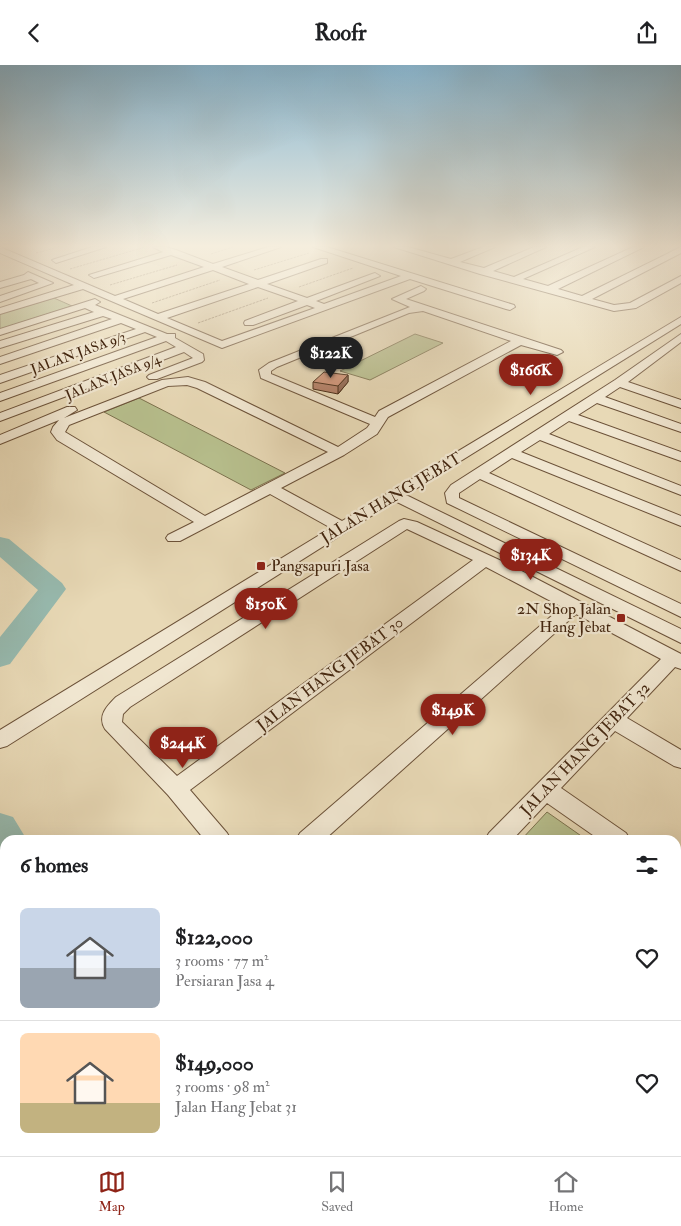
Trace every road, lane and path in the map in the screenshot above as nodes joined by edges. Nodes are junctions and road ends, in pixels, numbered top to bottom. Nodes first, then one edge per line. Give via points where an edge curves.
1 (43, 298) edge
2 (112, 298) joint
3 (214, 298) edge
4 (295, 298) edge
5 (317, 298) edge
6 (352, 298) edge
7 (400, 298) edge
8 (481, 298) edge
9 (575, 298) edge
10 (586, 298) edge
11 (648, 298) edge
12 (582, 300) junction
13 (306, 302) junction
14 (85, 305) junction
15 (325, 308) junction
16 (421, 309) junction
17 (0, 311) edge
18 (105, 312) junction
19 (157, 318) junction
20 (123, 319) junction
21 (681, 320) edge
22 (477, 325) junction
23 (242, 326) dead end
24 (146, 329) junction
25 (186, 330) junction
26 (663, 331) junction
27 (0, 332) edge
28 (166, 337) junction
29 (681, 337) edge
30 (520, 341) junction
31 (1, 344) edge
32 (185, 348) junction
33 (557, 351) dead end
34 (21, 354) junction
35 (0, 361) edge
36 (40, 364) junction
37 (60, 375) junction
38 (0, 379) edge
39 (619, 383) junction
40 (81, 387) junction
41 (94, 394) dead end
42 (0, 397) edge
43 (595, 398) junction
44 (681, 404) edge
45 (568, 416) junction
46 (0, 417) edge
47 (377, 422) junction
48 (681, 428) edge
49 (540, 435) junction
50 (0, 440) edge
51 (339, 452) junction
52 (512, 453) junction
53 (681, 457) edge
54 (480, 474) junction
55 (271, 488) junction
56 (681, 491) edge
57 (396, 496) junction
58 (681, 521) edge
59 (205, 522) junction
60 (343, 528) junction
61 (174, 538) dead end
62 (537, 541) junction
63 (518, 556) junction
64 (484, 560) junction
65 (681, 566) edge
66 (502, 569) junction
67 (574, 606) junction
68 (681, 611) edge
69 (681, 637) edge
70 (677, 660) edge
71 (613, 720) junction
72 (0, 740) edge
73 (681, 760) edge
74 (176, 789) junction
75 (546, 790) junction
76 (215, 835) edge
77 (314, 835) edge
78 (502, 835) edge
79 (611, 835) edge

1 - 17 street
2 - 14 street
2 - 19 street
3 - 19 street
4 - 13 street
5 - 13 street
6 - 15 street
7 - 16 street via 397,299
8 - 22 street via 510,307
9 - 12 street
10 - 12 street
11 - 12 street via 632,307 614,308
13 - 15 street
13 - 23 street
14 - 18 street, JALAN JASA 9/4
14 - 27 street
15 - 25 street via 222,345
16 - 22 street
16 - 47 street via 407,310 264,370 265,375
18 - 20 street, JALAN JASA 9/4
18 - 31 street
19 - 25 street
20 - 24 street, JALAN JASA 9/4
20 - 34 street
21 - 26 street, JALAN HANG JEBAT
22 - 30 street
24 - 28 street, JALAN JASA 9/4
24 - 36 street
25 - 28 street, JALAN JASA 9/3
26 - 29 street
26 - 57 street, JALAN HANG JEBAT
28 - 32 street, JALAN JASA 9/4
28 - 37 street, JALAN JASA 9/3
29 - 39 street
30 - 33 street
30 - 47 street via 383,414
31 - 34 street
32 - 40 street
32 - 50 street, JALAN JASA 9/4 via 200,358
34 - 35 street
34 - 36 street
36 - 37 street
36 - 38 street
37 - 40 street
37 - 42 street, JALAN JASA 9/3
39 - 43 street
39 - 44 street
40 - 41 street
40 - 46 street
43 - 45 street
43 - 48 street
45 - 49 street
45 - 53 street
47 - 51 street via 372,431
49 - 52 street
49 - 56 street
51 - 55 street
51 - 59 street via 188,381 166,383 59,427 62,437
52 - 54 street
52 - 58 street
54 - 62 street via 456,488 452,500
54 - 65 street
55 - 59 street
55 - 60 street
57 - 60 street, JALAN HANG JEBAT
57 - 63 street
59 - 61 street
60 - 72 street, JALAN HANG JEBAT
62 - 63 street
62 - 68 street
63 - 66 street
63 - 69 street
64 - 66 street
64 - 74 street, JALAN HANG JEBAT 30
64 - 74 street via 404,524 123,702 113,712 112,724
66 - 67 street
67 - 70 street
67 - 77 street
70 - 71 street, JALAN HANG JEBAT 32
71 - 73 street
71 - 75 street, JALAN HANG JEBAT 32
74 - 76 street
75 - 78 street, JALAN HANG JEBAT 32
75 - 79 street

